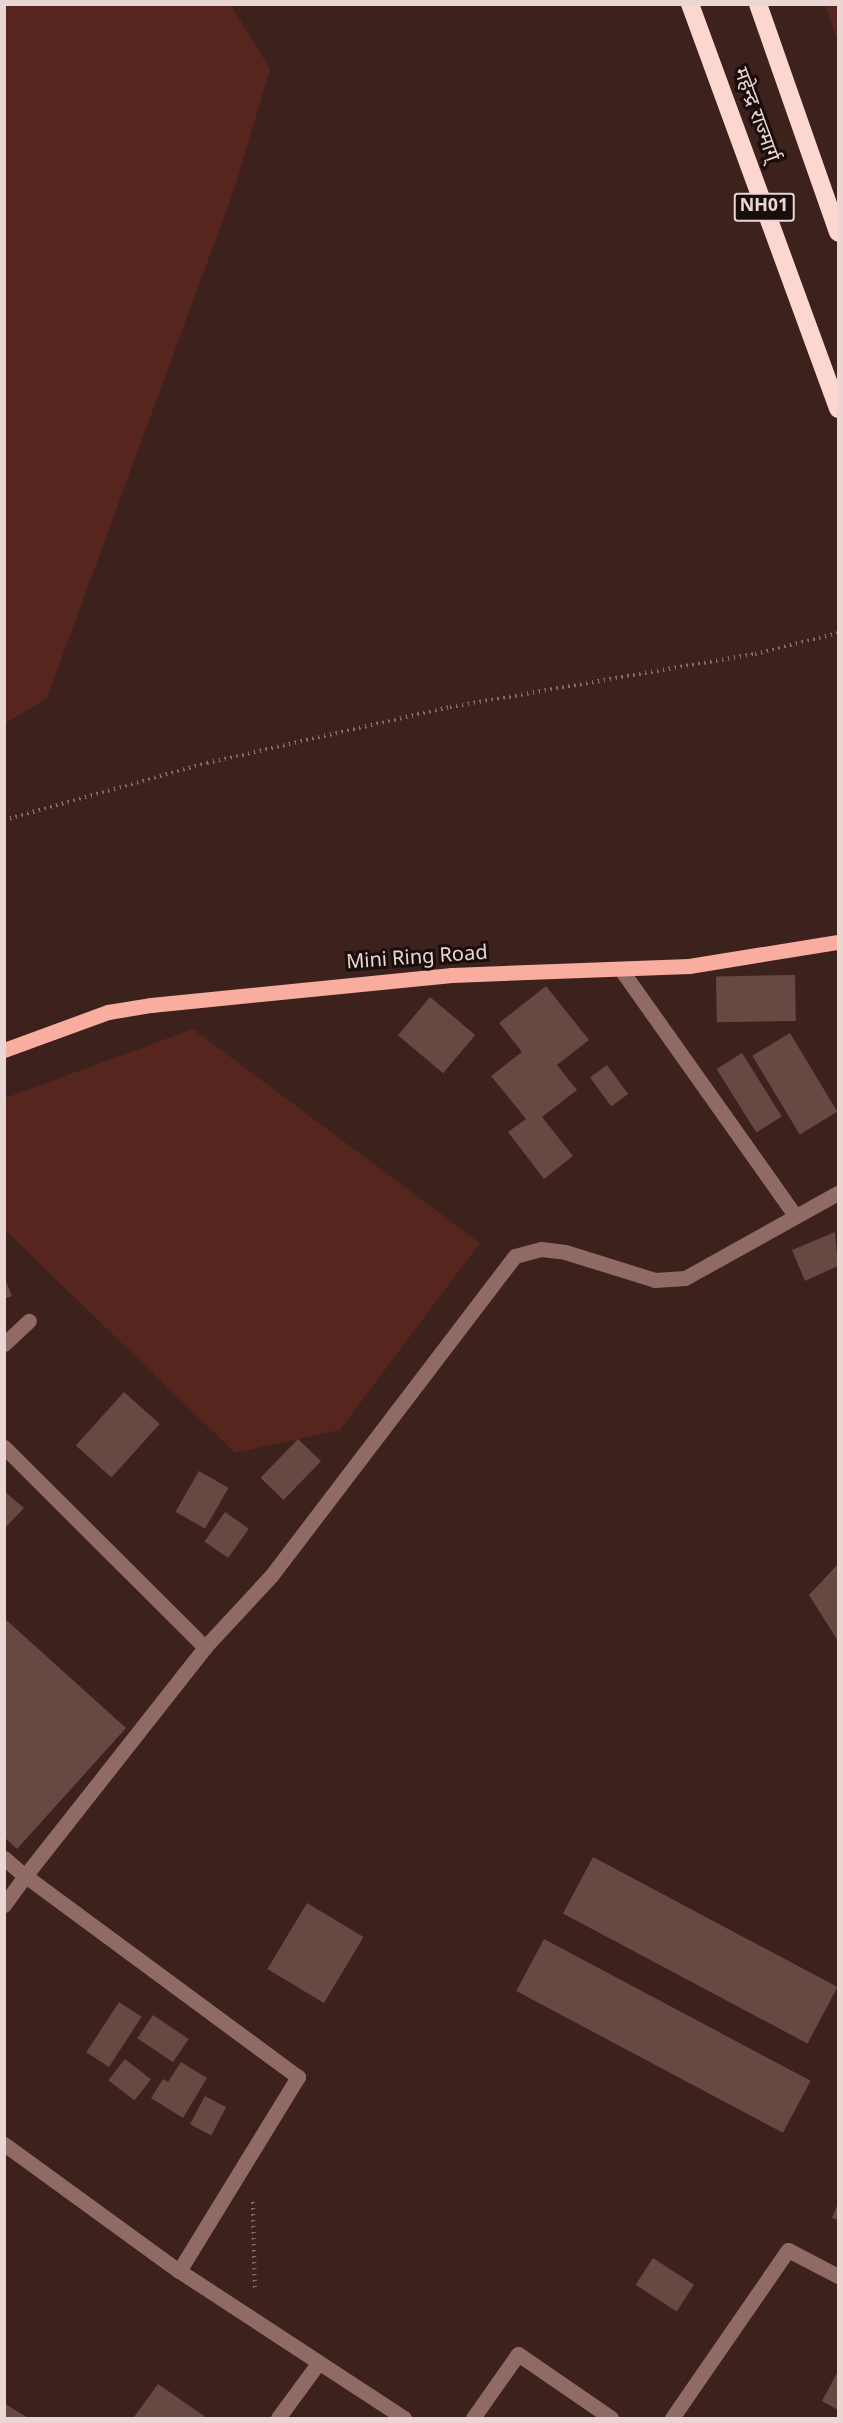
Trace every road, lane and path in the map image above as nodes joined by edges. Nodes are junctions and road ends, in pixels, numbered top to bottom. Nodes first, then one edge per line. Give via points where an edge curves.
1 (690, 4) edge
2 (758, 4) edge
3 (838, 232) edge
4 (838, 410) edge
5 (838, 633) edge
6 (4, 820) edge
7 (838, 942) edge
8 (622, 970) junction
9 (4, 1050) edge
10 (838, 1193) edge
11 (794, 1214) junction
12 (29, 1321) dead end
13 (4, 1344) edge
14 (4, 1447) edge
15 (205, 1647) junction
16 (4, 1858) edge
17 (25, 1876) junction
18 (4, 1905) edge
19 (4, 2144) edge
20 (253, 2192) dead end
21 (179, 2271) junction
22 (838, 2276) edge
23 (256, 2321) junction
24 (319, 2362) junction
25 (278, 2418) edge
26 (404, 2418) edge
27 (473, 2418) edge
28 (611, 2418) edge
29 (672, 2418) edge

1 - 4 highway, महेन्द्र राज्मार्ग् / NH01
2 - 3 highway, महेन्द्र राज्मार्ग् / NH01
5 - 6 path via 755,654 438,710 207,763
7 - 8 main road, Mini Ring Road via 689,966
8 - 9 main road, Mini Ring Road via 452,975 151,1005 108,1012
8 - 11 street
10 - 11 street
11 - 15 street via 685,1278 655,1280 565,1252 541,1249 514,1256 271,1576
12 - 13 street
14 - 15 street
15 - 17 street
16 - 17 street
17 - 18 street
17 - 21 street via 298,2077
19 - 21 street
20 - 23 path
21 - 23 street
22 - 29 street via 788,2250
23 - 24 street
24 - 25 street
24 - 26 street
27 - 28 street via 518,2354

